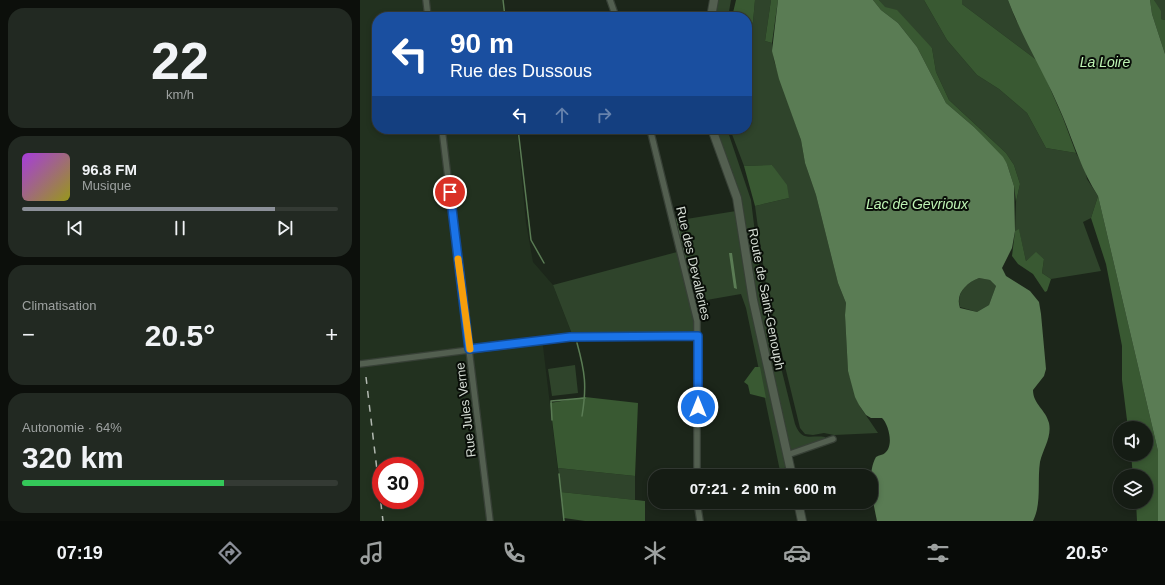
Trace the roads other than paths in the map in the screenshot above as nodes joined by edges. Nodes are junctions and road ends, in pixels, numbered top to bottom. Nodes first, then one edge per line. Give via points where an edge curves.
1 (426, 0) edge
2 (610, 0) edge
3 (714, 0) edge
4 (427, 12) edge
5 (614, 12) edge
6 (712, 12) edge
7 (443, 134) edge
8 (651, 134) edge
9 (713, 134) edge
10 (698, 336) junction
11 (469, 349) junction
12 (360, 364) edge
13 (833, 439) dead end
14 (787, 455) junction
15 (697, 469) edge
16 (790, 469) edge
17 (698, 509) edge
18 (799, 509) edge
19 (490, 521) edge
20 (700, 521) edge
21 (802, 521) edge

1 - 4 street
2 - 5 street
3 - 6 street
7 - 11 street, Rue Jules Verne
8 - 10 street, Rue des Devalleries via 694,304
9 - 14 street, Route de Saint-Genouph via 737,198 753,300
10 - 11 street via 570,337
10 - 15 street, Rue des Devalleries
11 - 12 street
11 - 19 street, Rue Jules Verne
13 - 14 street
14 - 16 street, Route de Saint-Genouph
17 - 20 street
18 - 21 street

